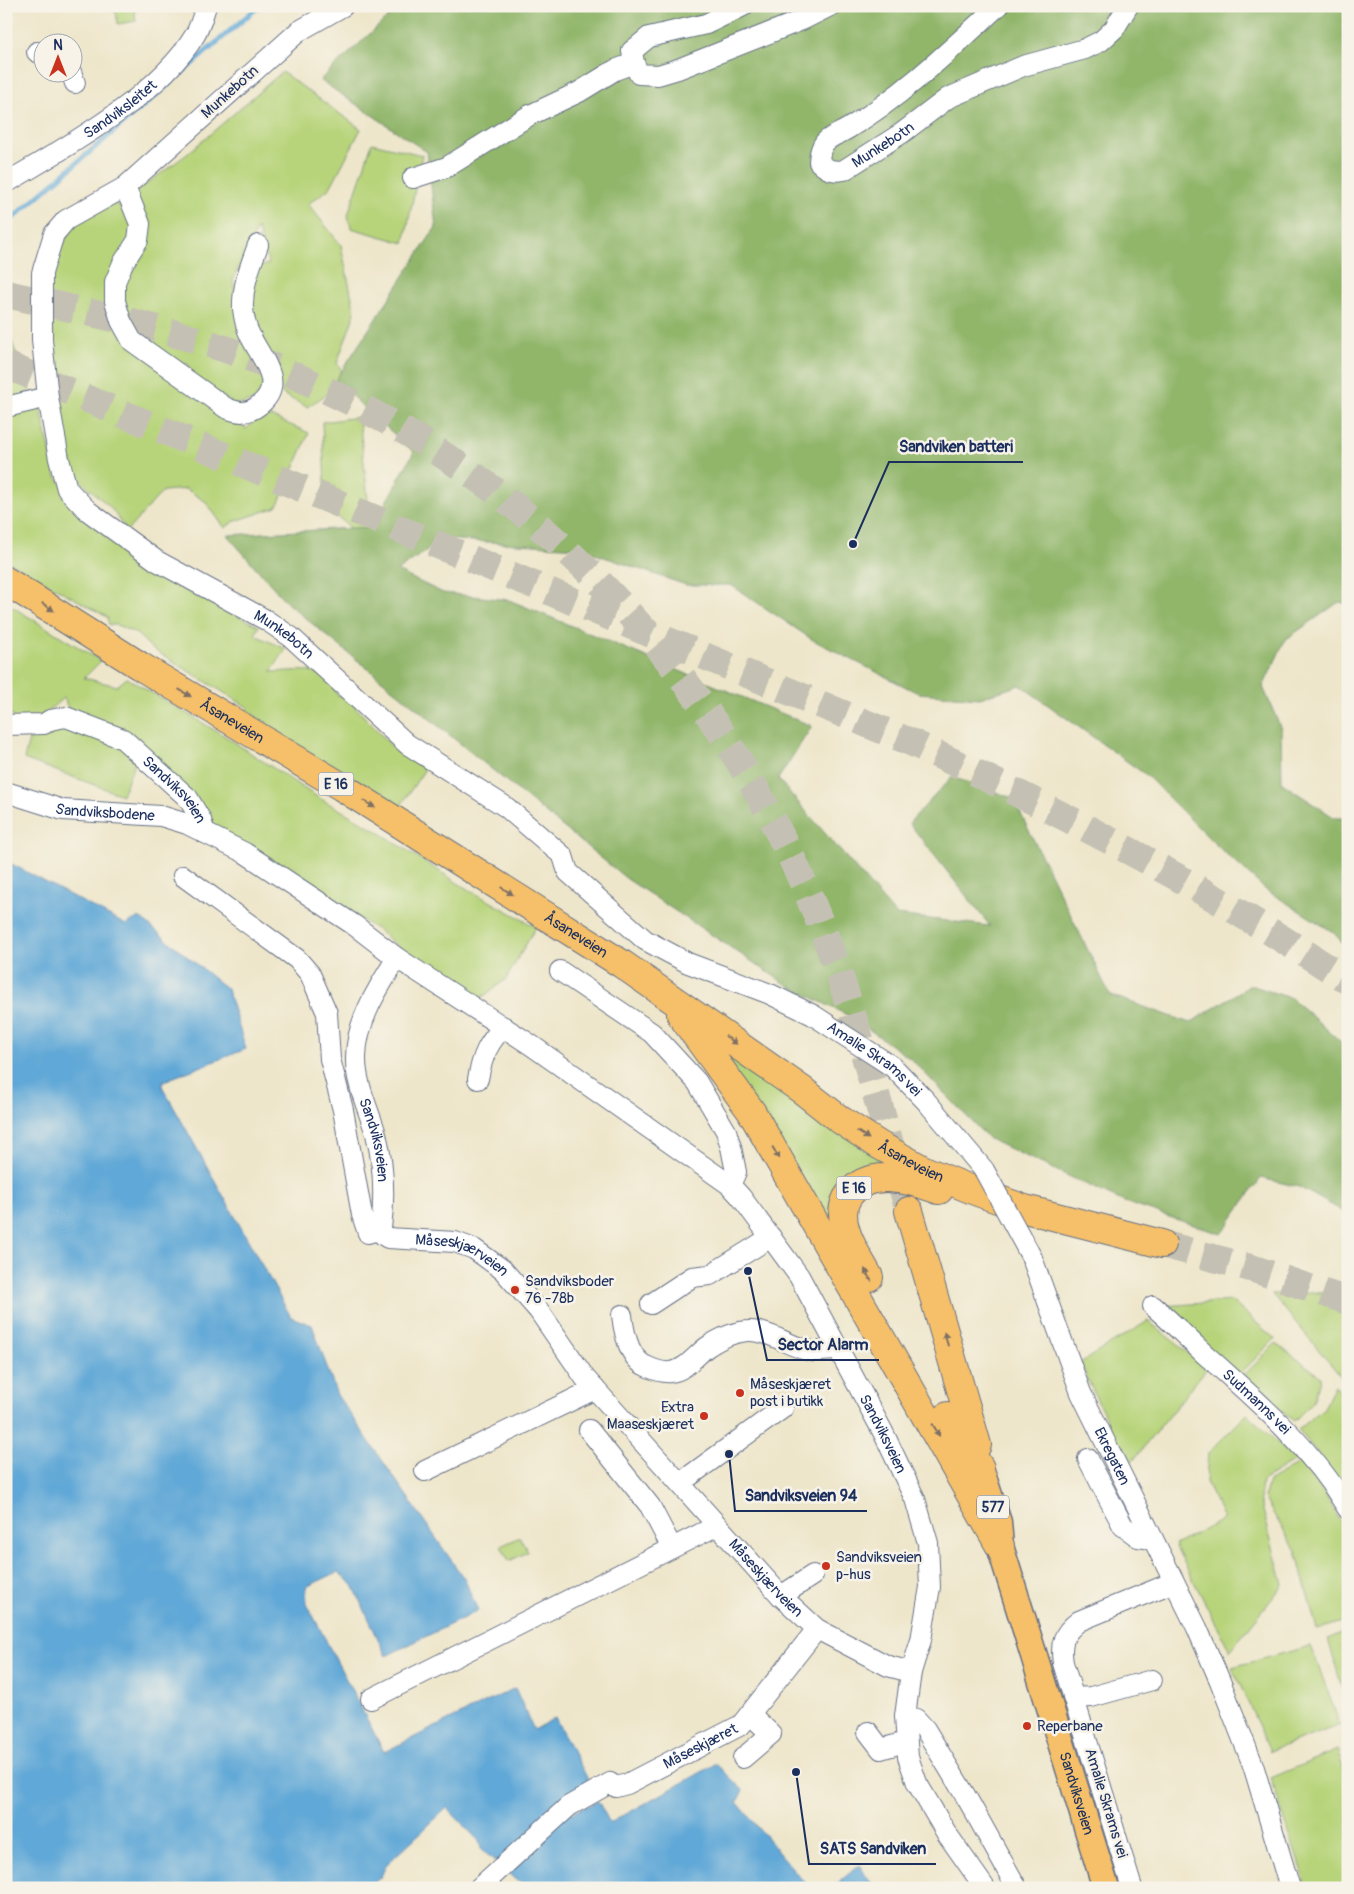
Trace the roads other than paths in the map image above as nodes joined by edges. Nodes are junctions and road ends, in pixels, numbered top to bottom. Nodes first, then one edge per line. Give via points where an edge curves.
1 (206, 6) edge
2 (343, 6) edge
3 (743, 6) edge
4 (830, 6) edge
5 (998, 6) edge
6 (1128, 6) edge
7 (634, 63) junction
8 (413, 178) dead end
9 (6, 183) edge
10 (125, 187) junction
11 (258, 245) dead end
12 (48, 396) junction
13 (6, 406) edge
14 (6, 581) edge
15 (6, 725) edge
16 (6, 792) edge
17 (205, 833) junction
18 (563, 856) joint
19 (183, 876) dead end
20 (397, 958) junction
21 (560, 972) dead end
22 (663, 992) junction
23 (504, 1027) junction
24 (478, 1078) dead end
25 (730, 1185) junction
26 (909, 1211) tunnel mouth
27 (385, 1233) junction
28 (771, 1237) junction
29 (651, 1304) dead end
30 (1153, 1306) dead end
31 (622, 1315) dead end
32 (838, 1350) junction
33 (1072, 1372) joint
34 (595, 1389) junction
35 (783, 1408) dead end
36 (589, 1430) dead end
37 (1088, 1458) dead end
38 (980, 1468) junction
39 (425, 1471) dead end
40 (680, 1483) junction
41 (1348, 1509) edge
42 (716, 1526) junction
43 (1152, 1539) junction
44 (1000, 1546) junction
45 (672, 1548) junction
46 (813, 1575) dead end
47 (1174, 1582) junction
48 (781, 1596) junction
49 (817, 1629) junction
50 (911, 1672) junction
51 (1152, 1680) dead end
52 (1074, 1698) junction
53 (371, 1699) dead end
54 (751, 1715) junction
55 (904, 1716) junction
56 (868, 1732) dead end
57 (905, 1742) junction
58 (743, 1758) dead end
59 (479, 1888) edge
60 (985, 1888) edge
61 (1017, 1888) edge
62 (1106, 1888) edge
63 (1132, 1888) edge
64 (1290, 1888) edge

1 - 9 street, Sandviksleitet via 196,34 155,84
2 - 10 street, Munkebotn via 299,31
3 - 7 street via 706,24 649,37 632,51
4 - 7 street via 802,20 658,75 639,74
5 - 6 street, Munkebotn via 892,100 828,138 820,149 819,162 834,172 844,170 902,133 948,98 1023,66 1085,49 1101,41 1114,29
7 - 8 street via 530,115 447,167
10 - 11 street via 140,224 138,240 115,282 120,321 132,341 237,413 252,411 267,400 271,382 270,367 249,334 243,311 243,290
10 - 12 street, Munkebotn via 66,220 54,234 42,273 42,340
12 - 13 street
12 - 18 street, Munkebotn via 66,489 88,511 157,561 266,620 290,637 407,744 506,807
14 -> 22 highway, Åsaneveien / E 16 via 359,798
15 - 17 street, Sandviksveien via 44,724 66,718 124,739 188,798
16 - 17 street, Sandviksbodene via 63,810 161,816
17 - 20 street, Sandviksveien via 266,866
18 - 33 street, Amalie Skrams vei, bridge via 568,872 645,940 688,963 770,994 813,1015 893,1067 984,1170 1032,1258
19 - 27 street, Måseskjærveien via 298,959 310,974 327,1014 330,1059 362,1215 368,1233
20 - 23 street, Sandviksveien
20 - 27 street, Sandviksveien via 366,1015 356,1062 381,1160
21 - 25 street via 652,1033 697,1082 732,1147 736,1172
22 - 38 highway, Åsaneveien / E 16 via 839,1119 924,1170 1024,1209 1162,1244 1101,1238 1048,1225 904,1180 864,1180 854,1188 846,1198 843,1212 854,1251
22 -> 44 highway, E 16 via 752,1111
23 - 24 street via 488,1045
23 - 25 street, Sandviksveien
25 - 28 street, Sandviksveien
38 -> 26 highway via 979,1453
27 - 34 street, Måseskjærveien via 455,1242 485,1256 525,1293
28 - 29 street via 710,1275 692,1277
28 - 32 street, Sandviksveien via 799,1276
30 - 41 street, Sudmanns vei via 1294,1436
31 - 32 street via 632,1352 643,1365 658,1371 680,1369 708,1346 732,1334 749,1331 764,1332 811,1351
32 - 50 street, Sandviksveien via 902,1469 925,1527 930,1587 921,1640
33 - 43 street, Ekregaten
34 - 39 street
34 - 40 street, Måseskjærveien
35 - 40 street
36 - 45 street via 650,1506
37 - 43 street via 1123,1526 1138,1536
38 - 44 main road, Sandviksveien / 577 via 998,1522
40 - 42 street, Måseskjærveien
42 - 45 street, Måseskjærveien
42 - 48 street, Måseskjærveien
43 - 47 street
44 - 62 main road, Sandviksveien / 577
45 - 53 street, Måseskjærveien
46 - 48 street
47 - 52 street, Amalie Skrams vei via 1090,1616 1066,1632 1061,1650
47 - 64 street via 1243,1738
48 - 49 street, Måseskjærveien
49 - 50 street via 888,1666
49 - 54 street, Måseskjæret
50 - 55 street, Sandviksveien
51 - 52 street via 1091,1697
52 - 63 street, Amalie Skrams vei
54 - 58 street via 771,1734
54 - 59 street, Måseskjæret via 730,1732 627,1784 616,1787 610,1783 569,1806
55 - 57 street, Sandviksveien
55 - 61 street via 916,1720 925,1729
56 - 57 street via 881,1749
57 - 60 street, Sandviksveien via 918,1783 947,1834

